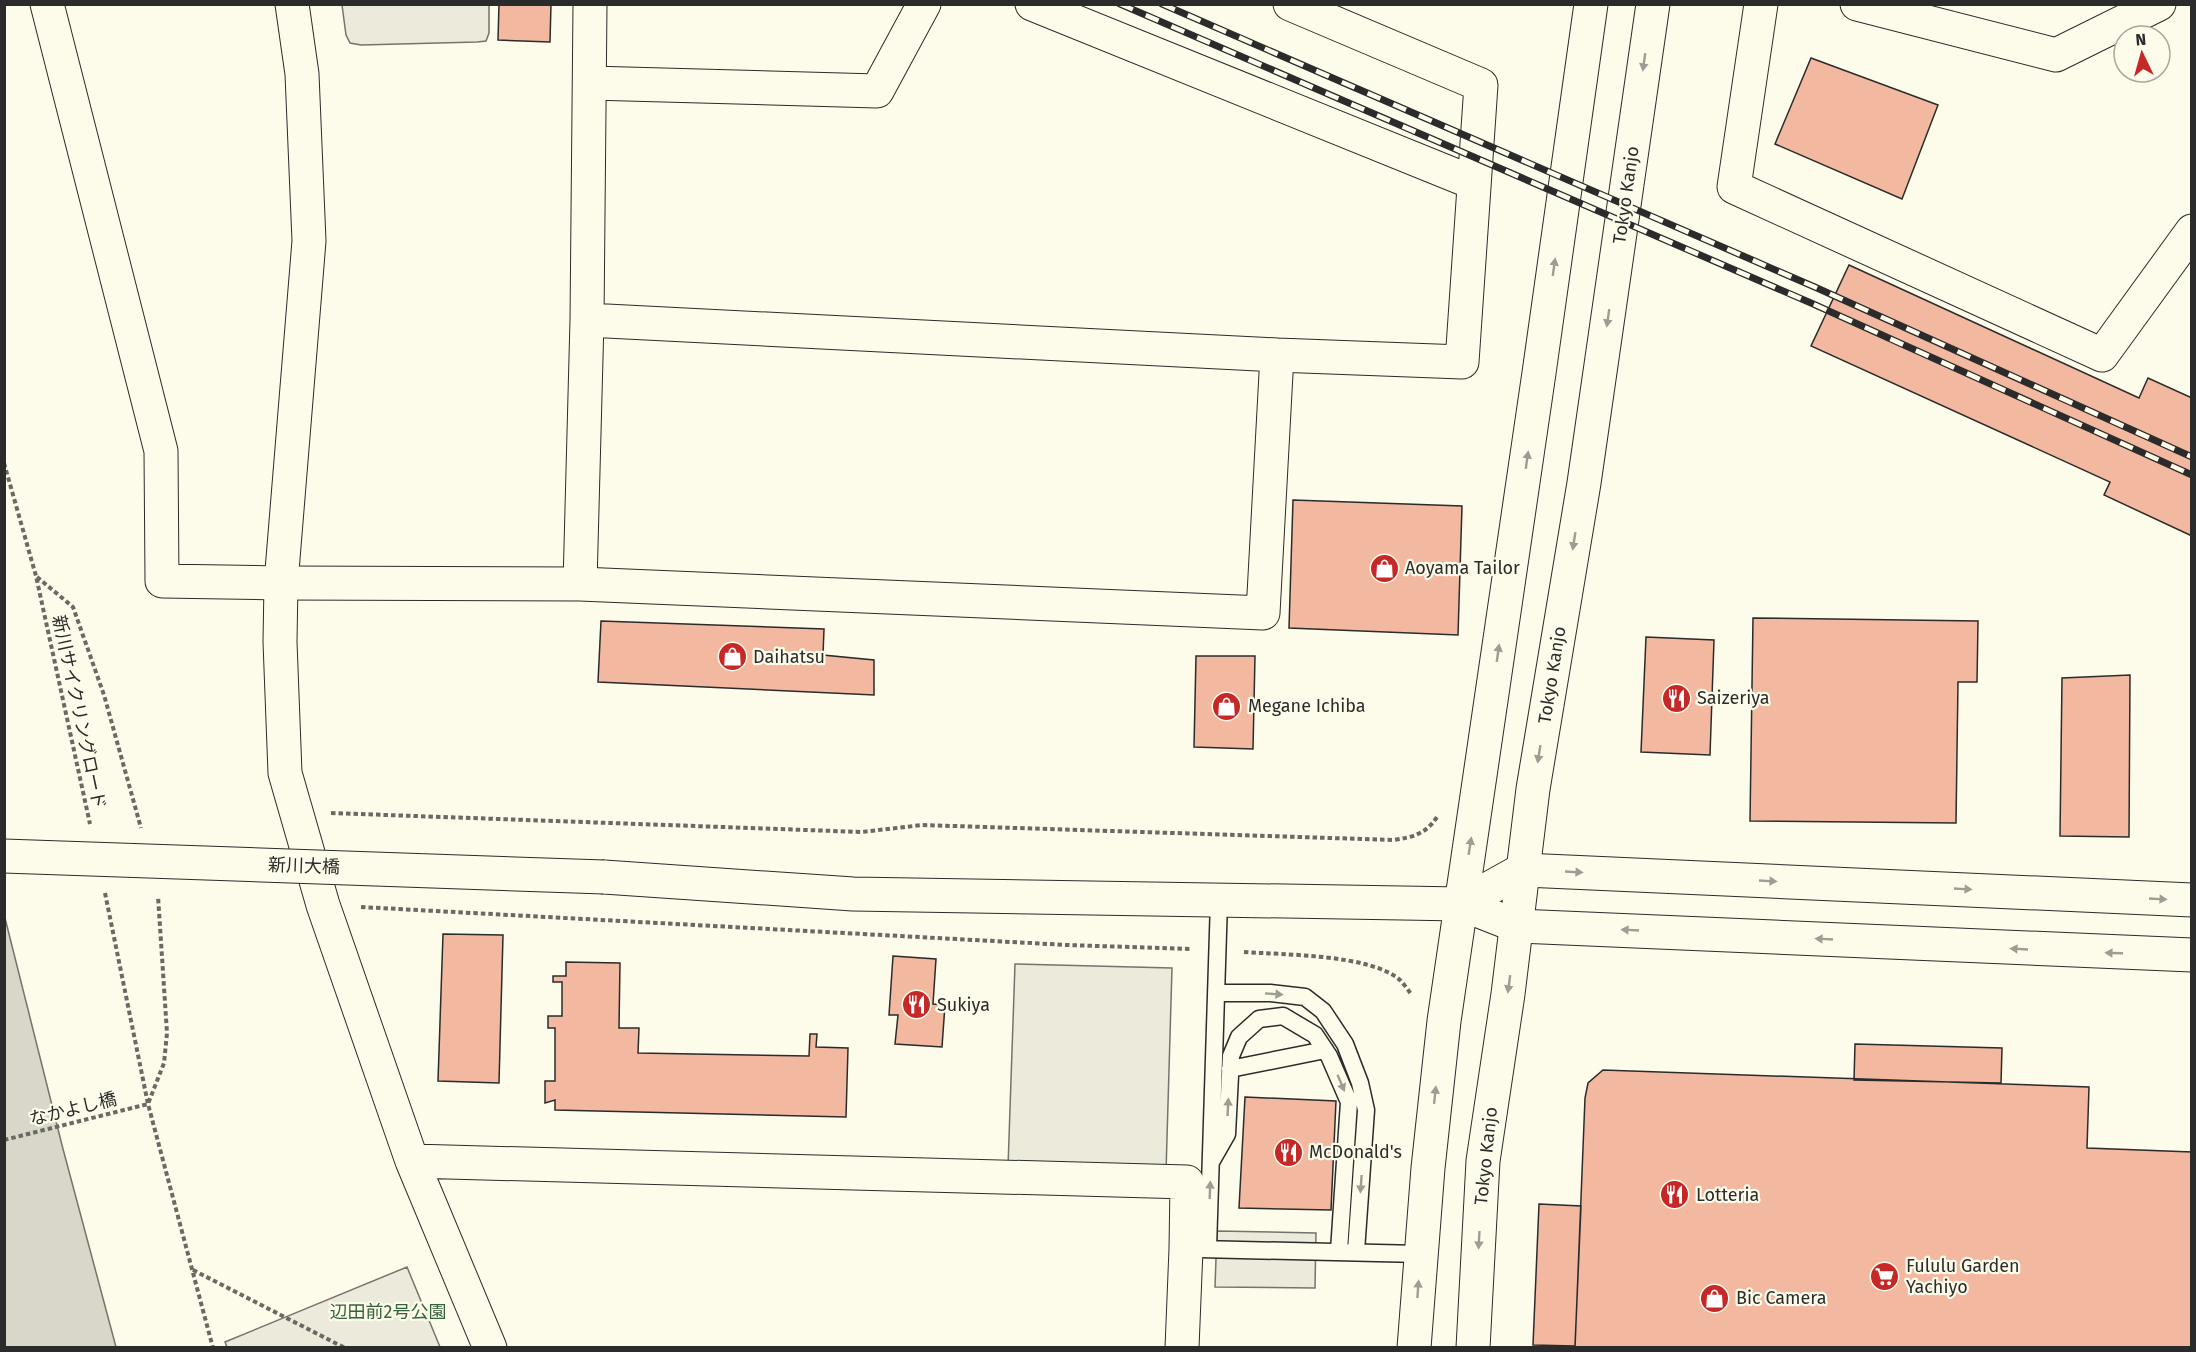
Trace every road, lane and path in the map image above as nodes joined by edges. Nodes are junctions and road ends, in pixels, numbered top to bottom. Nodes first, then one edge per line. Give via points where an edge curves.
1 (47, 4) edge
2 (292, 4) edge
3 (590, 4) edge
4 (924, 4) edge
5 (1032, 4) edge
6 (1290, 4) edge
7 (1591, 4) edge
8 (1653, 4) edge
9 (1761, 4) edge
10 (1857, 4) edge
11 (2159, 4) edge
12 (590, 83) junction
13 (1474, 183) junction
14 (2192, 231) edge
15 (587, 321) junction
16 (1277, 355) junction
17 (4, 463) edge
18 (281, 584) junction
19 (580, 584) junction
20 (296, 812) junction
21 (1437, 817) dead end
22 (91, 830) dead end
23 (4, 856) edge
24 (1522, 870) junction
25 (104, 888) dead end
26 (2192, 900) edge
27 (1220, 901) junction
28 (1461, 904) junction
29 (323, 905) junction
30 (1517, 926) junction
31 (1217, 949) junction
32 (2192, 955) edge
33 (1216, 993) junction
34 (1412, 995) dead end
35 (1325, 1050) junction
36 (1230, 1069) junction
37 (148, 1104) junction
38 (4, 1140) edge
39 (412, 1161) junction
40 (1211, 1162) junction
41 (1197, 1249) junction
42 (1339, 1251) junction
43 (1356, 1251) junction
44 (1420, 1254) junction
45 (192, 1269) junction
46 (213, 1347) edge
47 (345, 1347) edge
48 (490, 1347) edge
49 (1182, 1347) edge
50 (1414, 1347) edge
51 (1473, 1347) edge

1 - 18 main road via 161,451 162,581
2 - 18 main road via 302,74 309,240
3 - 12 main road
4 - 12 main road via 877,91
5 - 13 main road
6 - 13 main road via 1480,85
28 -> 7 main road
8 -> 24 main road, Tokyo Kanjo via 1584,483
9 - 14 main road via 1734,186 2102,355
10 - 11 main road via 2056,55
12 - 15 main road
13 - 16 main road via 1462,362
15 - 16 main road
15 - 19 main road
16 - 19 main road via 1263,613
17 - 22 path, 新川サイクリングロード via 36,576
18 - 19 main road
18 - 20 main road via 285,773
20 - 21 path via 850,832 921,825 1394,840 1413,837 1430,828
20 - 29 main road
23 - 27 main road, 新川大橋, bridge via 604,877 853,894
24 -> 26 main road
24 - 28 main road
24 - 30 main road, Tokyo Kanjo
25 - 37 path
27 - 28 main road, 新川大橋
27 - 31 lane
28 - 30 main road
44 -> 28 main road via 1435,1088
29 - 31 path via 1067,945
29 - 39 main road
32 -> 30 main road
30 -> 51 main road, Tokyo Kanjo via 1483,1161
31 - 33 lane
31 - 34 path via 1332,958 1376,967 1400,980
33 - 40 lane
33 -> 43 lane via 1305,997 1323,1011 1345,1044 1366,1110
35 - 36 lane
35 - 36 lane via 1315,1035 1283,1016 1259,1019 1239,1037
35 -> 42 lane via 1348,1102
40 -> 36 lane via 1227,1134
37 - 38 path, なかよし橋
37 - 45 path
39 - 41 main road via 1187,1182
39 - 48 main road
41 -> 40 lane
41 - 42 lane
41 - 49 main road
42 - 43 lane
43 - 44 lane
50 -> 44 main road
45 - 46 path
45 - 47 path

